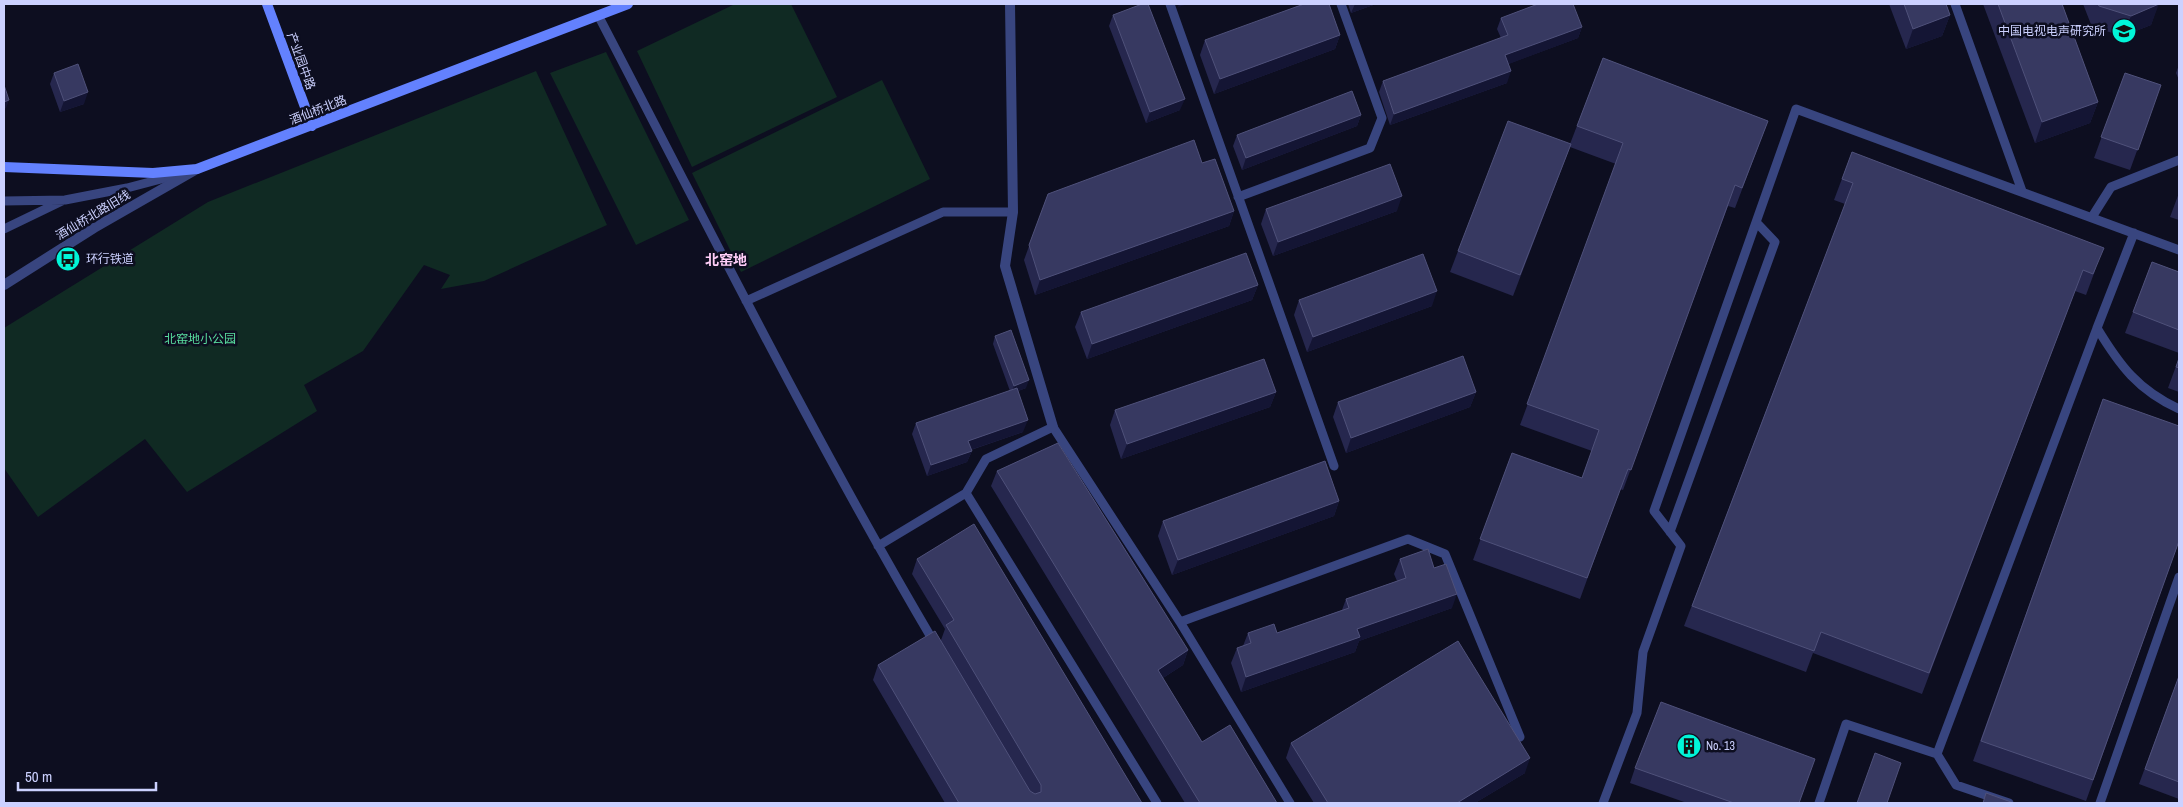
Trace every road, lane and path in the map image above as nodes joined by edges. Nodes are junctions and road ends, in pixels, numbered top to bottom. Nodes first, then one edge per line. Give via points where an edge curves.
1 (267, 4) edge
2 (628, 4) edge
3 (1010, 4) edge
4 (1170, 4) edge
5 (1341, 4) edge
6 (1955, 4) edge
7 (598, 15) junction
8 (312, 126) junction
9 (2179, 160) edge
10 (4, 167) edge
11 (196, 169) junction
12 (2022, 192) junction
13 (1238, 197) junction
14 (64, 200) junction
15 (4, 201) edge
16 (1013, 212) junction
17 (2092, 217) junction
18 (1756, 222) junction
19 (4, 229) edge
20 (2134, 233) junction
21 (2179, 250) edge
22 (4, 285) edge
23 (746, 301) junction
24 (2097, 328) junction
25 (2179, 409) edge
26 (1053, 427) junction
27 (1334, 466) dead end
28 (966, 493) junction
29 (1670, 532) junction
30 (878, 546) junction
31 (2179, 577) edge
32 (1180, 622) junction
33 (938, 649) edge
34 (1520, 737) edge
35 (1937, 754) junction
36 (1157, 803) edge
37 (1290, 803) edge
38 (1603, 803) edge
39 (1819, 803) edge
40 (2009, 803) edge
41 (2100, 803) edge

1 - 8 street, 产业园中路
2 - 7 street, 酒仙桥北路
3 - 16 street
4 - 13 lane
5 - 13 lane via 1382,118 1370,148
6 - 12 lane
7 - 8 street, 酒仙桥北路
7 - 23 lane
8 - 11 street, 酒仙桥北路
9 - 17 lane via 2110,187
10 - 11 street, 酒仙桥北路 via 153,173
11 - 14 lane via 127,188
11 - 22 street, 酒仙桥北路旧线
12 - 17 lane
12 - 18 lane via 1796,109
13 - 27 lane
14 - 15 lane
14 - 19 lane
16 - 23 lane via 943,212
16 - 26 street via 1006,266
17 - 20 lane
18 - 29 lane via 1654,511
18 - 29 lane via 1775,242
20 - 21 lane
20 - 24 lane
23 - 30 lane
24 - 25 lane via 2119,364 2156,398
24 - 35 lane
26 - 28 lane via 986,459
26 - 32 lane
28 - 30 lane
28 - 36 lane
29 - 38 lane via 1680,546 1643,652 1636,713
30 - 33 lane
31 - 41 lane
32 - 34 lane via 1408,539 1446,554
32 - 37 lane
35 - 39 lane via 1846,724
35 - 40 lane via 1956,784

